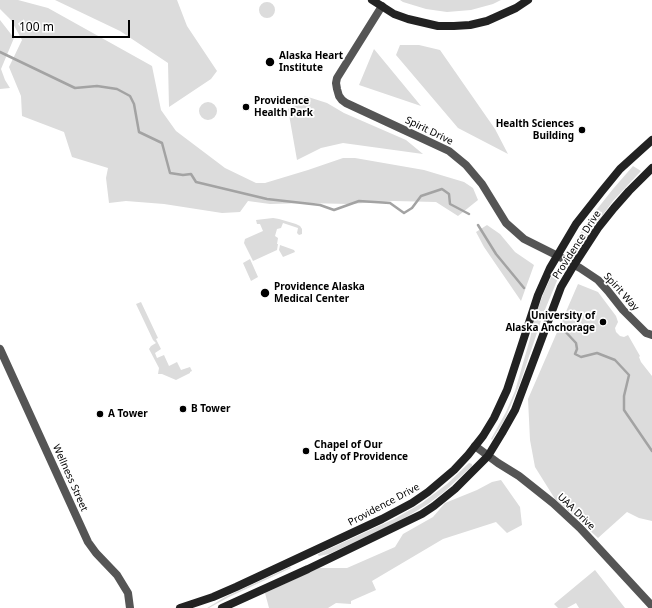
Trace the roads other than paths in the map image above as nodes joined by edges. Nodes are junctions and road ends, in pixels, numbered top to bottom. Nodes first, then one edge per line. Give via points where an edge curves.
1 (372, 0) edge
2 (528, 0) edge
3 (382, 6) junction
4 (652, 140) edge
5 (652, 168) edge
6 (558, 256) junction
7 (574, 265) junction
8 (652, 335) edge
9 (0, 349) edge
10 (475, 446) junction
11 (488, 456) junction
12 (652, 606) edge
13 (130, 608) edge
14 (180, 608) edge
15 (222, 608) edge

1 - 3 main road
2 - 3 main road via 487,21 454,26 424,23 394,14
3 - 6 street, Spirit Drive via 337,78 339,96 346,103 449,151 466,165 482,184 506,223 524,240
4 - 6 main road, Providence Drive via 620,169 602,191 576,224
5 - 7 main road, Providence Drive via 609,214
6 - 7 street, Spirit Drive
6 - 10 main road, Providence Drive via 538,295 507,390 494,418
7 - 8 street, Spirit Way via 598,280 623,310 646,333
7 - 11 main road, Providence Drive via 561,287 514,410
9 - 13 street, Wellness Street via 88,542 117,575 128,593
10 - 11 street, UAA Drive
10 - 14 main road, Providence Drive via 441,482 412,503 243,584
11 - 12 street, UAA Drive via 553,503 580,528
11 - 15 main road, Providence Drive via 455,489 422,514

